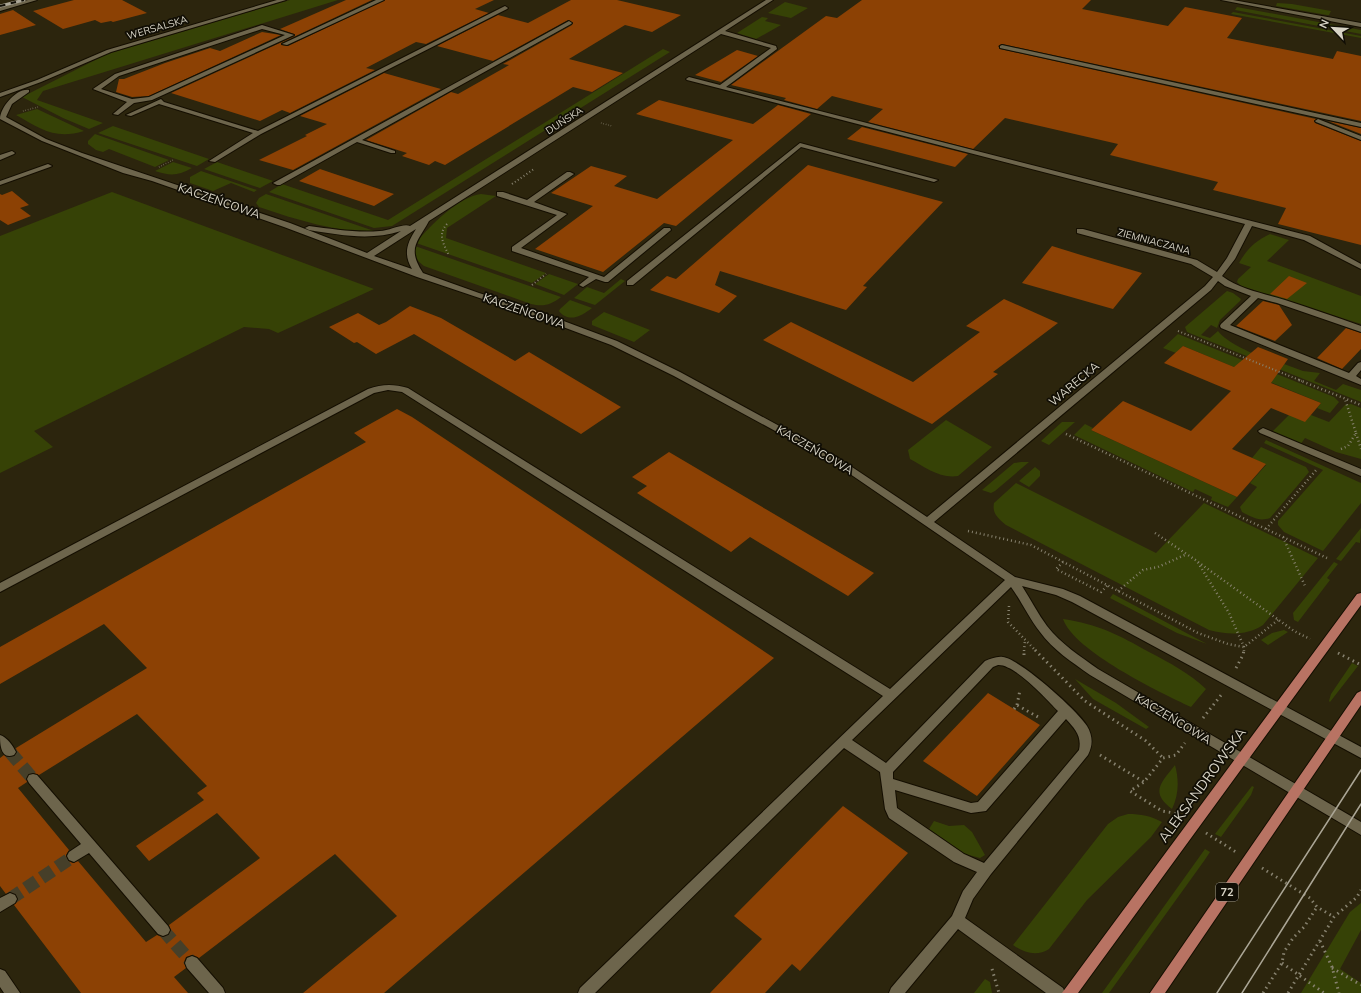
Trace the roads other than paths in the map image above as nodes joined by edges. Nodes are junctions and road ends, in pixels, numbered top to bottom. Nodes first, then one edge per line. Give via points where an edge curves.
1 (34, 0) edge
2 (283, 0) edge
3 (381, 0) edge
4 (770, 0) edge
5 (1224, 0) edge
6 (1272, 2) dead end
7 (505, 8) dead end
8 (1268, 8) junction
9 (0, 9) edge
10 (569, 23) dead end
11 (1361, 25) edge
12 (721, 32) junction
13 (1002, 47) dead end
14 (689, 79) dead end
15 (39, 81) junction
16 (721, 86) junction
17 (0, 87) edge
18 (0, 95) edge
19 (132, 101) junction
20 (158, 102) junction
21 (1249, 106) dead end
22 (116, 114) dead end
23 (130, 115) dead end
24 (1, 117) edge
25 (1361, 125) edge
26 (259, 133) junction
27 (1361, 138) edge
28 (356, 140) junction
29 (393, 152) dead end
30 (12, 153) dead end
31 (0, 158) edge
32 (213, 161) dead end
33 (48, 166) dead end
34 (570, 174) dead end
35 (934, 180) dead end
36 (277, 183) dead end
37 (0, 184) edge
38 (500, 194) dead end
39 (528, 203) junction
40 (426, 220) junction
41 (1250, 223) junction
42 (287, 225) junction
43 (666, 230) dead end
44 (1080, 231) dead end
45 (368, 256) junction
46 (1361, 267) edge
47 (420, 274) junction
48 (595, 276) junction
49 (1218, 276) junction
50 (630, 283) dead end
51 (583, 285) dead end
52 (1256, 295) junction
53 (1361, 329) edge
54 (1361, 365) edge
55 (1350, 377) junction
56 (1361, 382) edge
57 (1263, 431) dead end
58 (1361, 473) edge
59 (928, 522) junction
60 (1012, 580) junction
61 (0, 588) edge
62 (1361, 597) edge
63 (891, 695) junction
64 (1361, 696) edge
65 (1278, 708) junction
66 (1066, 712) junction
67 (1333, 738) junction
68 (0, 740) edge
69 (843, 741) junction
70 (10, 752) tunnel mouth
71 (1361, 753) edge
72 (1241, 759) junction
73 (887, 776) junction
74 (33, 778) tunnel mouth
75 (1296, 791) junction
76 (1361, 829) edge
77 (90, 845) junction
78 (74, 856) tunnel mouth
79 (986, 870) junction
80 (957, 920) junction
81 (163, 930) tunnel mouth
82 (192, 963) tunnel mouth
83 (0, 976) edge
84 (12, 993) edge
85 (218, 993) edge
86 (585, 993) edge
87 (896, 993) edge
88 (1058, 993) edge
89 (1069, 993) edge
90 (1157, 993) edge

1 - 9 street
2 - 15 street, WERSALSKA via 109,51
3 - 20 street
4 - 12 street, DUŃSKA
5 - 8 street
6 - 8 street
7 - 26 street
8 - 11 street
10 - 28 street
12 - 16 street via 774,49
12 - 40 street, DUŃSKA
13 - 25 street
14 - 16 street
15 - 17 street, WERSALSKA
15 - 18 street, WERSALSKA
15 - 24 street, WERSALSKA via 9,103
16 - 41 street
19 - 19 street via 150,99 291,35 262,27 117,75 96,89
19 - 22 street
20 - 23 street
20 - 26 street
21 - 27 street via 1320,121
24 - 42 street, KACZEŃCOWA via 44,140 80,154
26 - 32 street
28 - 29 street
28 - 36 street
30 - 31 street
33 - 37 street
34 - 39 street
35 - 50 street via 800,145
38 - 39 street
39 - 48 street via 563,214 515,249
40 - 42 street via 403,229 372,235
40 - 45 street, DUŃSKA
40 - 47 street via 409,250 409,258
41 - 46 street via 1316,242
41 - 49 street, WARECKA via 1231,259
42 - 45 street, KACZEŃCOWA
43 - 48 street via 606,280
44 - 49 street, ZIEMNIACZANA via 1194,262
45 - 47 street, KACZEŃCOWA
47 - 59 street, KACZEŃCOWA via 542,316 638,354 837,461
48 - 51 street
49 - 52 street, ZIEMNIACZANA via 1228,284
49 - 59 street, WARECKA via 1208,288
52 - 53 street, ZIEMNIACZANA
52 - 55 street via 1224,326
54 - 55 street
55 - 56 street
57 - 58 street
59 - 60 street, KACZEŃCOWA
60 - 63 street
60 - 65 street, KACZEŃCOWA via 1076,599
60 - 72 street, KACZEŃCOWA via 1043,629 1072,656 1094,672
61 - 63 street via 371,391 378,388 399,388
62 - 65 main road, ALEKSANDROWSKA
63 - 69 street
64 - 67 main road, 72
65 - 67 street, KACZEŃCOWA
65 - 72 main road, ALEKSANDROWSKA
66 - 73 street via 981,807 972,808
66 - 73 street via 1019,669 1005,661 997,661 989,664
66 - 79 street via 1082,728 1087,738 1084,752
67 - 71 street, KACZEŃCOWA
67 - 75 main road, 72
68 - 70 street
69 - 73 street
69 - 86 street
72 - 75 street, KACZEŃCOWA
72 - 89 main road, ALEKSANDROWSKA
73 - 79 street via 891,809 894,814 959,858
74 - 77 street
75 - 76 street, KACZEŃCOWA
75 - 90 main road, 72
77 - 78 street
77 - 81 street
79 - 80 street via 968,896
80 - 87 street
80 - 88 street
82 - 85 street
83 - 84 street

